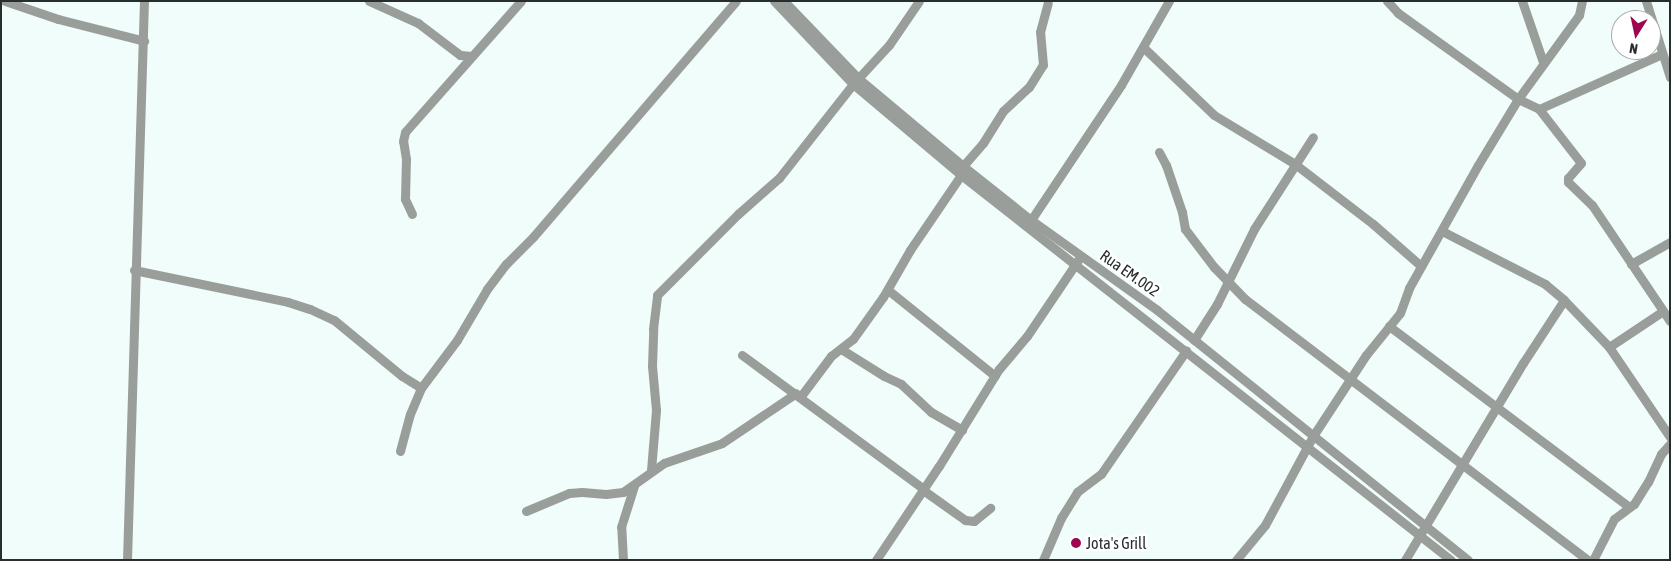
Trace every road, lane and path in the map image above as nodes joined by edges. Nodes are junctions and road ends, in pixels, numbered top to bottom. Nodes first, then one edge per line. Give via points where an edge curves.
1 (5, 1) edge
2 (144, 1) edge
3 (369, 1) edge
4 (520, 1) edge
5 (736, 1) edge
6 (774, 1) edge
7 (784, 1) edge
8 (919, 1) edge
9 (1170, 1) edge
10 (1387, 1) edge
11 (1522, 1) edge
12 (1582, 1) edge
13 (1646, 1) edge
14 (1048, 3) dead end
15 (144, 41) junction
16 (1143, 47) junction
17 (1662, 54) junction
18 (472, 56) junction
19 (1543, 62) junction
20 (1670, 77) edge
21 (856, 81) junction
22 (1518, 99) junction
23 (1539, 110) junction
24 (1313, 137) dead end
25 (1159, 152) dead end
26 (1294, 164) junction
27 (963, 166) junction
28 (961, 175) junction
29 (412, 214) dead end
30 (1031, 220) junction
31 (1442, 231) junction
32 (1670, 242) edge
33 (1081, 256) junction
34 (1075, 264) junction
35 (1631, 264) junction
36 (1421, 266) junction
37 (134, 270) junction
38 (1228, 281) junction
39 (888, 290) junction
40 (1564, 300) junction
41 (1663, 311) junction
42 (1670, 321) edge
43 (1389, 326) junction
44 (1194, 340) junction
45 (1609, 348) junction
46 (841, 349) junction
47 (1186, 352) junction
48 (742, 355) dead end
49 (995, 376) junction
50 (1350, 380) junction
51 (421, 388) junction
52 (798, 394) junction
53 (1497, 407) junction
54 (962, 430) junction
55 (1313, 436) junction
56 (1670, 437) edge
57 (1670, 444) edge
58 (1308, 446) junction
59 (400, 451) dead end
60 (1462, 464) junction
61 (652, 470) junction
62 (634, 486) junction
63 (923, 490) junction
64 (1629, 507) junction
65 (990, 508) dead end
66 (526, 511) dead end
67 (1425, 525) junction
68 (1420, 534) junction
69 (127, 560) edge
70 (623, 560) edge
71 (876, 560) edge
72 (1043, 560) edge
73 (1236, 560) edge
74 (1405, 560) edge
75 (1451, 560) edge
76 (1468, 560) edge
77 (1588, 560) edge
78 (1593, 560) edge

1 - 15 street via 58,19
2 - 15 street
3 - 18 street via 418,24 460,55
4 - 18 street
5 - 51 street via 533,237 506,264 457,340
6 - 21 street, Rua EM.002
7 - 21 street, Rua EM.002
8 - 21 street via 889,45
9 - 16 street
10 - 22 street via 1398,13
11 - 19 street
12 - 19 street via 1579,15
13 - 17 street
14 - 27 street via 1040,32 1043,65 1029,87 1003,111 983,143
15 - 37 street
16 - 26 street via 1214,115
16 - 30 street via 1084,144
17 - 20 street
17 - 23 street
18 - 29 street via 405,132 405,199
19 - 22 street
21 - 27 street, Rua EM.002
21 - 28 street, Rua EM.002
21 - 61 street via 779,178 738,214 657,296 652,329 656,410
22 - 23 street
22 - 31 street
23 - 35 street via 1581,163 1568,182 1592,205
24 - 26 street
25 - 38 street via 1182,212 1185,229
26 - 36 street via 1374,224
26 - 38 street via 1273,203 1254,229
27 - 30 street, Rua EM.002
28 - 34 street, Rua EM.002
28 - 39 street via 910,250
30 - 33 street, Rua EM.002
31 - 36 street
31 - 40 street via 1544,284
32 - 35 street
33 - 34 street
33 - 44 street, Rua EM.002
34 - 47 street, Rua EM.002
34 - 49 street
35 - 41 street
36 - 43 street via 1400,313
37 - 51 street via 310,309 334,320
37 - 69 street
38 - 44 street
38 - 50 street via 1245,299
39 - 46 street via 853,338
39 - 49 street
40 - 45 street
40 - 53 street
41 - 42 street
41 - 45 street
43 - 50 street
43 - 53 street
44 - 55 street, Rua EM.002
45 - 56 street
46 - 52 street
46 - 54 street via 902,384 931,412
47 - 58 street, Rua EM.002
47 - 72 street via 1101,474 1077,492 1061,518
48 - 52 street
49 - 54 street
50 - 55 street
50 - 60 street
51 - 59 street
52 - 61 street via 722,442
52 - 63 street
53 - 60 street
53 - 64 street
54 - 63 street
55 - 58 street
55 - 67 street, Rua EM.002
57 - 64 street
58 - 68 street, Rua EM.002
58 - 73 street via 1272,513
60 - 67 street
60 - 77 street
61 - 62 street
62 - 66 street via 623,492 606,494 569,493
62 - 70 street via 621,527
63 - 65 street via 965,520 974,521
63 - 71 street
64 - 78 street via 1614,519
67 - 68 street
67 - 76 street, Rua EM.002
68 - 74 street
68 - 75 street, Rua EM.002

